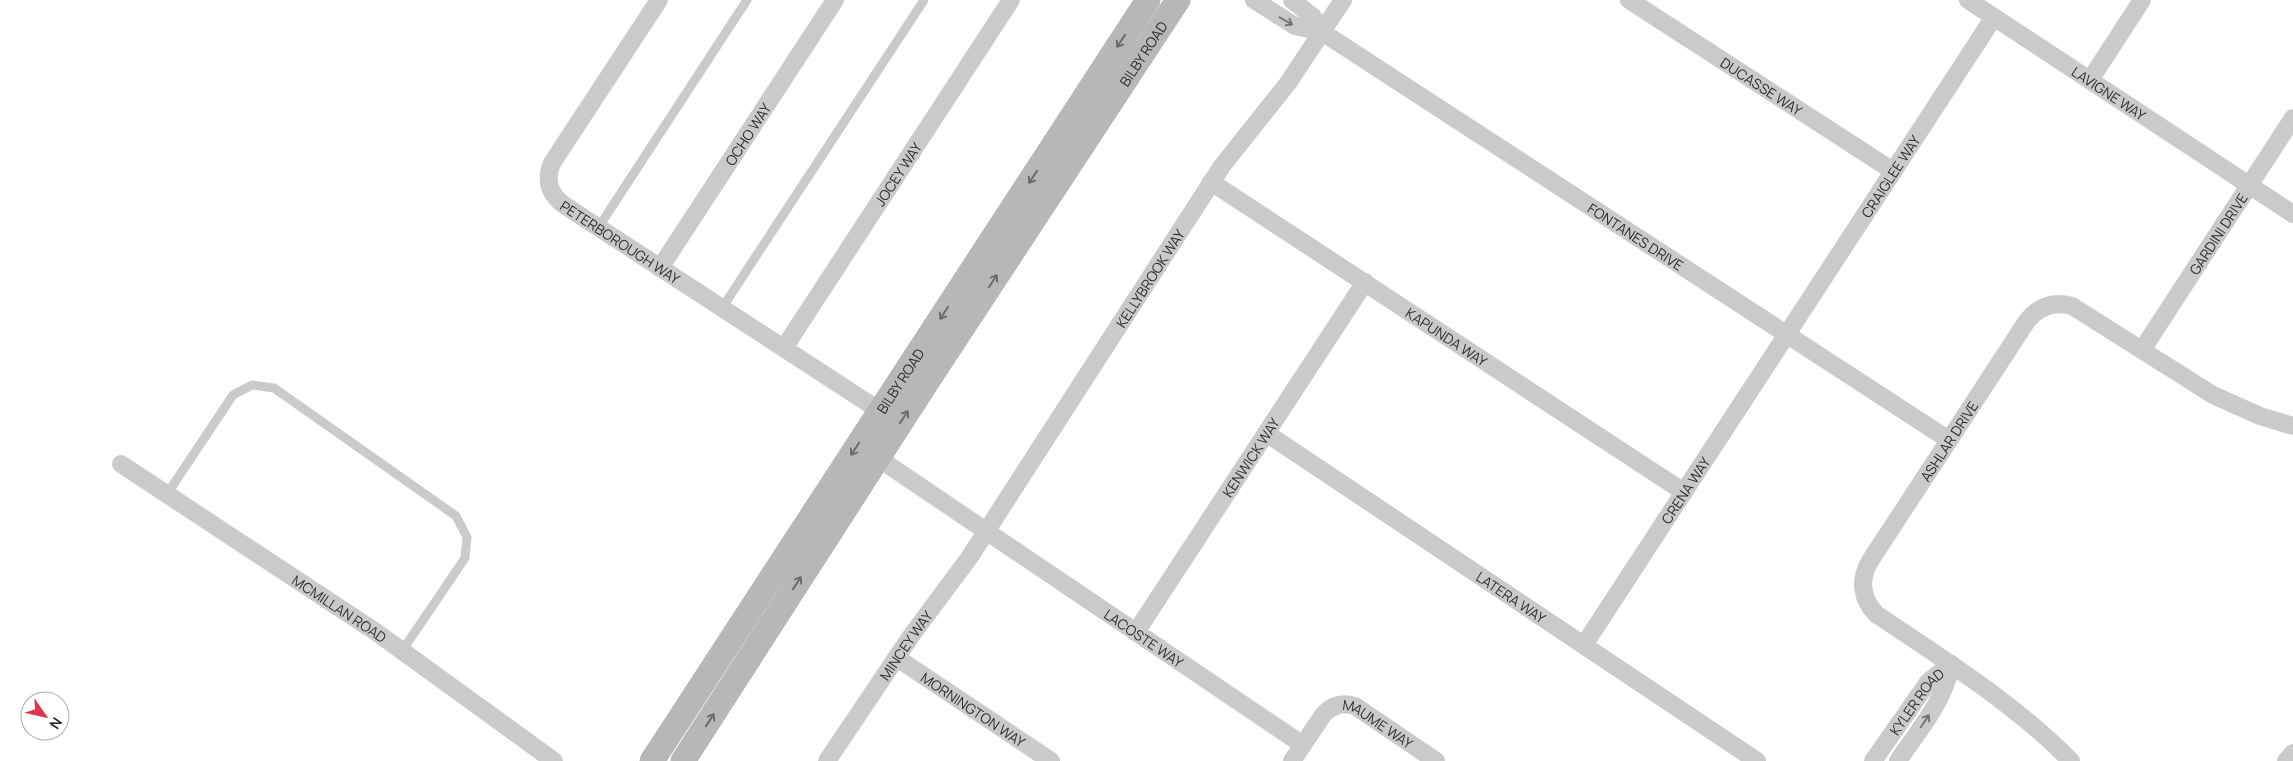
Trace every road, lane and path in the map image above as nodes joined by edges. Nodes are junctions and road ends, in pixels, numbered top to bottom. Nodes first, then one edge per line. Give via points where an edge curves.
1 (659, 0) edge
2 (747, 0) edge
3 (835, 0) edge
4 (924, 0) edge
5 (1148, 0) edge
6 (1178, 0) edge
7 (1254, 0) edge
8 (1292, 0) edge
9 (1343, 0) edge
10 (1630, 0) edge
11 (1968, 0) edge
12 (2142, 0) edge
13 (1007, 2) edge
14 (1994, 17) junction
15 (1322, 32) junction
16 (2090, 80) junction
17 (2293, 118) edge
18 (1893, 172) junction
19 (1211, 182) junction
20 (2249, 186) junction
21 (2293, 214) edge
22 (598, 228) junction
23 (660, 268) junction
24 (1365, 282) junction
25 (722, 308) junction
26 (1787, 334) junction
27 (784, 348) junction
28 (2142, 350) junction
29 (880, 412) junction
30 (2293, 426) edge
31 (1266, 433) junction
32 (1949, 440) junction
33 (878, 458) junction
34 (121, 464) dead end
35 (1684, 492) junction
36 (167, 494) junction
37 (987, 531) junction
38 (1136, 632) junction
39 (1584, 646) junction
40 (402, 651) junction
41 (897, 658) junction
42 (1951, 664) junction
43 (1303, 745) junction
44 (2293, 753) edge
45 (554, 761) edge
46 (652, 761) edge
47 (683, 761) edge
48 (827, 761) edge
49 (1051, 761) edge
50 (1292, 761) edge
51 (1436, 761) edge
52 (1757, 761) edge
53 (1873, 761) edge
54 (1898, 761) edge
55 (2071, 761) edge
56 (2286, 761) edge

1 - 22 street, PETERBOROUGH WAY via 549,170 549,185 557,200
2 - 22 lane
3 - 23 street, OCHO WAY
4 - 25 lane
5 -> 29 main road, BILBY ROAD
33 -> 6 main road, BILBY ROAD
7 -> 15 street, FONTANES DRIVE via 1295,26
8 - 15 street, FONTANES DRIVE via 1312,17
9 - 15 street
10 - 18 street, DUCASSE WAY
11 - 14 street, LAVIGNE WAY
12 - 16 street
13 - 27 street, JOCEY WAY
14 - 16 street, LAVIGNE WAY
14 - 18 street, CRAIGLEE WAY
15 - 19 street, KELLYBROOK WAY via 1276,100
15 - 26 street, FONTANES DRIVE
16 - 20 street, LAVIGNE WAY
17 - 20 street, GARDINI DRIVE
18 - 26 street, CRAIGLEE WAY
19 - 24 street, KAPUNDA WAY
19 - 37 street, KELLYBROOK WAY
20 - 21 street, LAVIGNE WAY
20 - 28 street, GARDINI DRIVE
22 - 23 street, PETERBOROUGH WAY
23 - 25 street, PETERBOROUGH WAY
24 - 31 street, KENWICK WAY
24 - 35 street, KAPUNDA WAY
25 - 27 street, PETERBOROUGH WAY
26 - 32 street, FONTANES DRIVE
26 - 35 street, CRENA WAY
27 - 29 street, PETERBOROUGH WAY
28 - 30 street, ASHLAR DRIVE via 2213,394 2260,416
28 - 32 street, ASHLAR DRIVE via 2072,306 2046,306 2027,321
29 -> 46 main road, BILBY ROAD
31 - 38 street, KENWICK WAY
31 - 39 street, LATERA WAY
32 - 42 street, ASHLAR DRIVE via 1870,561 1862,583 1865,600 1876,614
33 - 37 street, LACOSTE WAY
47 -> 33 main road, BILBY ROAD
34 - 36 street, MCMILLAN ROAD
35 - 39 street, CRENA WAY
36 - 40 street, MCMILLAN ROAD
36 - 40 lane via 233,395 252,385 274,388 456,516 467,537 465,558
37 - 38 street, LACOSTE WAY
37 - 41 street, MINCEY WAY
38 - 43 street, LACOSTE WAY
39 - 52 street, LATERA WAY
40 - 45 street, MCMILLAN ROAD
41 - 48 street, MINCEY WAY
41 - 49 street, MORNINGTON WAY
42 - 53 street, KYLER ROAD via 1928,681
54 -> 42 street, KYLER ROAD via 1940,700
42 - 55 street, ASHLAR DRIVE via 2030,721
43 - 50 street
43 - 51 street, MAUME WAY via 1328,710 1349,704
44 - 56 street

